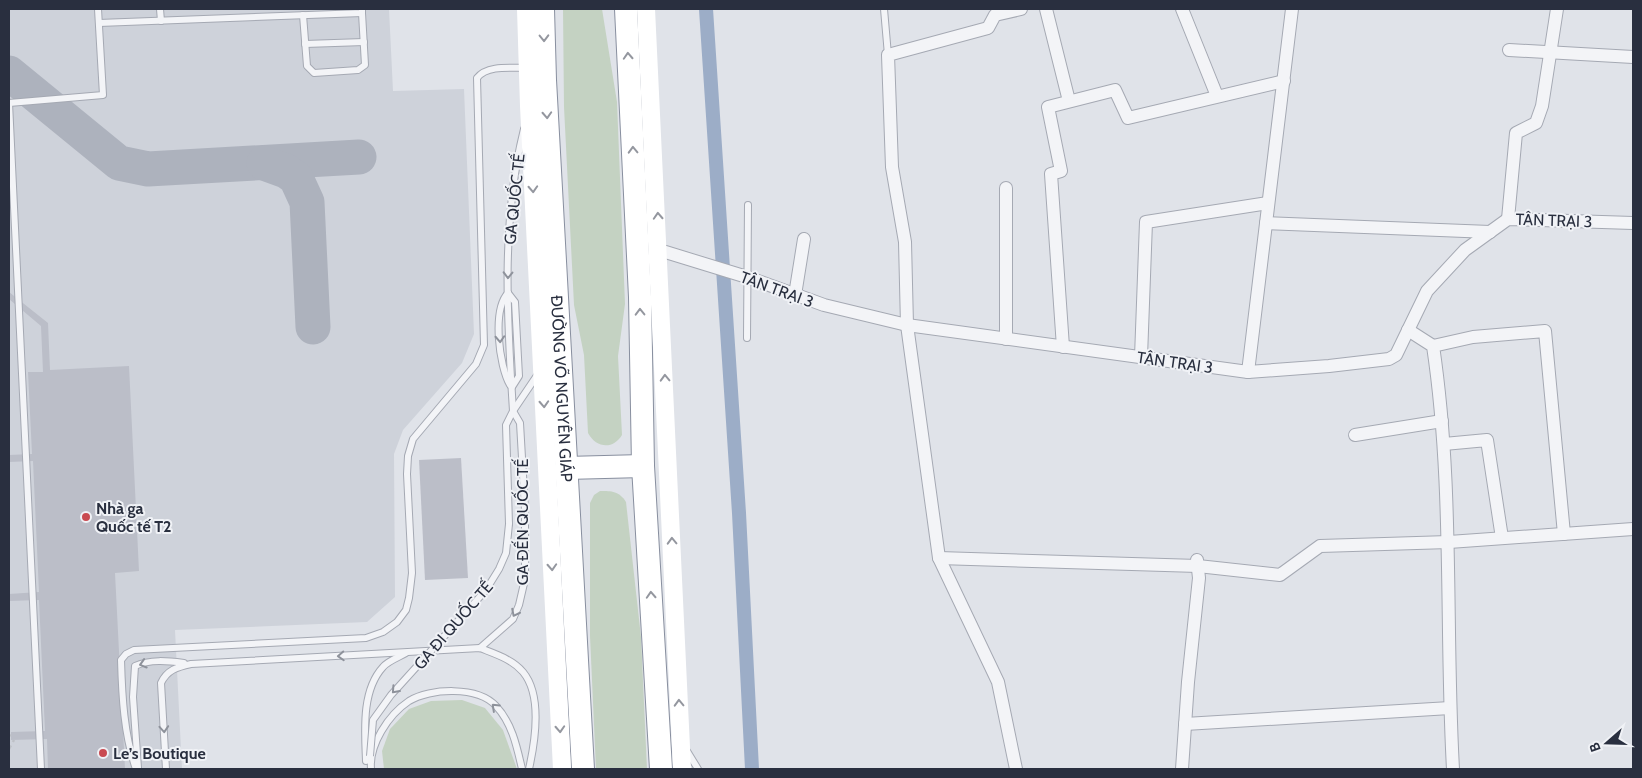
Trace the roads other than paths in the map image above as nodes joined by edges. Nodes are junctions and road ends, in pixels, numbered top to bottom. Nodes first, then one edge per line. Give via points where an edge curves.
1 (98, 9) edge
2 (160, 9) edge
3 (526, 9) edge
4 (543, 9) edge
5 (626, 9) edge
6 (646, 9) edge
7 (884, 9) edge
8 (1021, 9) edge
9 (1046, 9) edge
10 (1182, 9) edge
11 (1292, 9) edge
12 (1557, 9) edge
13 (362, 11) edge
14 (289, 12) edge
15 (303, 15) junction
16 (161, 21) junction
17 (99, 23) junction
18 (364, 42) junction
19 (305, 44) junction
20 (1509, 50) dead end
21 (1550, 54) junction
22 (888, 55) junction
23 (1633, 57) edge
24 (650, 71) junction
25 (539, 72) junction
26 (1284, 81) junction
27 (1217, 96) junction
28 (1069, 101) junction
29 (631, 102) junction
30 (9, 103) edge
31 (529, 106) junction
32 (1006, 188) dead end
33 (1268, 203) junction
34 (748, 205) dead end
35 (1508, 219) junction
36 (1266, 223) junction
37 (1633, 223) edge
38 (1490, 232) junction
39 (804, 239) dead end
40 (659, 250) junction
41 (747, 277) junction
42 (508, 293) junction
43 (795, 294) junction
44 (907, 325) junction
45 (1408, 330) junction
46 (747, 338) dead end
47 (1006, 339) junction
48 (1433, 346) junction
49 (1063, 347) junction
50 (1141, 357) junction
51 (542, 368) junction
52 (1248, 372) junction
53 (512, 387) junction
54 (513, 411) junction
55 (1442, 421) junction
56 (1355, 435) dead end
57 (1444, 444) junction
58 (643, 466) junction
59 (566, 468) junction
60 (1633, 529) edge
61 (1564, 534) junction
62 (1502, 538) junction
63 (1449, 542) junction
64 (939, 558) junction
65 (1197, 563) junction
66 (480, 648) junction
67 (407, 652) junction
68 (191, 664) junction
69 (1450, 708) junction
70 (1185, 724) junction
71 (681, 742) junction
72 (370, 756) junction
73 (41, 769) edge
74 (137, 769) edge
75 (166, 769) edge
76 (366, 769) edge
77 (370, 769) edge
78 (522, 769) edge
79 (529, 769) edge
80 (562, 769) edge
81 (583, 769) edge
82 (661, 769) edge
83 (682, 769) edge
84 (698, 769) edge
85 (1016, 769) edge
86 (1182, 769) edge
87 (1453, 769) edge

1 - 17 lane
2 - 16 lane
3 - 25 main road, ĐƯỜNG VÕ NGUYÊN GIÁP
4 -> 25 highway, ĐƯỜNG VÕ NGUYÊN GIÁP
29 -> 5 highway
6 - 24 main road
7 - 22 lane
8 - 22 street via 995,15 988,28
9 - 28 street
10 - 27 street
11 - 26 street
12 - 21 street
13 - 15 lane
13 - 18 lane
14 - 15 lane
14 - 16 lane
15 - 19 lane
16 - 17 lane
17 - 30 lane via 102,95
18 - 19 lane
18 - 19 lane via 365,65 362,68 314,73 307,66
20 - 21 street
21 - 23 street
21 - 35 street via 1536,123 1516,133
22 - 44 street via 892,167 906,242
24 - 29 main road
40 -> 24 main road
25 - 31 main road
25 -> 59 highway, ĐƯỜNG VÕ NGUYÊN GIÁP
25 - 74 lane via 490,69 477,78 484,345 476,364 413,439 408,456 412,573 406,610 383,632 366,638 134,650 126,654 121,660 125,714 129,747
26 - 27 street
26 - 33 street
27 - 28 street via 1128,118 1115,90
28 - 49 street via 1048,107 1061,171 1051,174
58 -> 29 highway via 640,297
30 - 73 lane
31 -> 42 lane, GA QUỐC TẾ via 514,170
31 -> 51 main road, ĐƯỜNG VÕ NGUYÊN GIÁP
32 - 47 street
33 - 36 street
33 - 50 street via 1146,222
34 - 41 lane
35 - 37 street, TÂN TRẠI 3
35 - 38 street, TÂN TRẠI 3
36 - 38 street
36 - 52 street
38 - 45 street, TÂN TRẠI 3 via 1465,250 1427,291
39 - 43 street
40 - 41 street, TÂN TRẠI 3
71 -> 40 main road
41 - 43 street, TÂN TRẠI 3
41 - 46 lane
42 - 53 lane, GA QUỐC TẾ via 515,302 519,376
42 -> 53 lane, GA QUỐC TẾ via 501,301 499,320 504,374
43 - 44 street, TÂN TRẠI 3 via 824,305
44 - 47 street, TÂN TRẠI 3
44 - 64 street
45 - 48 street
45 - 52 street, TÂN TRẠI 3 via 1396,355 1389,359
47 - 49 street, TÂN TRẠI 3
48 - 55 street
48 - 61 street via 1473,337 1545,331
49 - 50 street, TÂN TRẠI 3
50 - 52 street, TÂN TRẠI 3
51 - 54 lane
51 -> 80 main road, ĐƯỜNG VÕ NGUYÊN GIÁP
53 - 54 lane, GA QUỐC TẾ
54 -> 66 lane, GA ĐẾN QUỐC TẾ via 521,433 525,578 514,619
54 -> 72 lane, GA ĐI QUỐC TẾ, bridge via 506,425 509,524 506,553 486,590 391,695 373,720
55 - 56 street
55 - 57 street
57 - 62 street via 1487,440
57 - 63 street
58 - 59 highway
82 -> 58 highway
59 - 81 highway, ĐƯỜNG VÕ NGUYÊN GIÁP
60 - 61 street
61 - 62 street
62 - 63 street
63 - 65 street via 1320,546 1280,575
63 - 69 street
64 - 65 street
64 - 85 street via 998,682
65 - 70 street via 1199,578
66 - 67 lane
66 - 79 lane via 512,662 524,673 532,690 536,738
67 -> 68 lane
67 - 76 lane via 384,666 369,696
68 -> 74 lane via 164,661 135,666
68 -> 75 lane via 175,667 161,683
69 - 70 street
69 - 87 street
70 - 86 street
71 - 83 main road
71 - 84 lane
72 - 77 lane, GA ĐI QUỐC TẾ
78 -> 72 lane via 511,727 495,704 471,692 425,695 403,706 383,730

